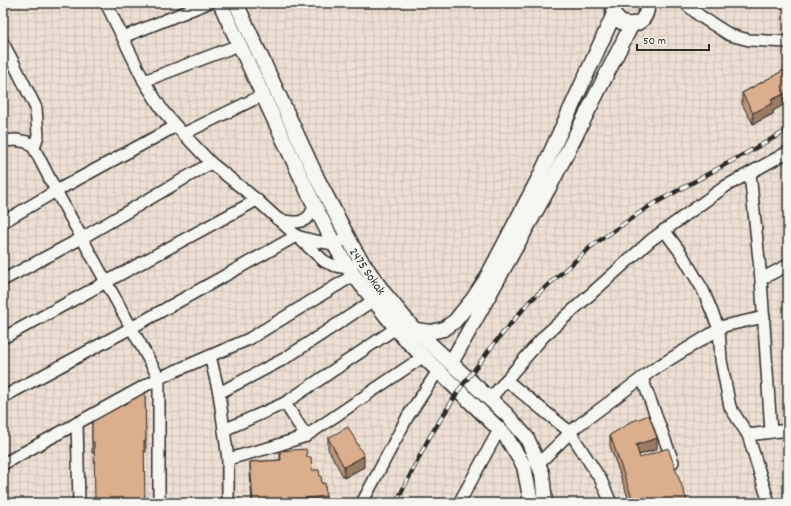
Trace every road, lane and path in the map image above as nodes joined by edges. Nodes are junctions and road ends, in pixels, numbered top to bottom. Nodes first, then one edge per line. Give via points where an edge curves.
1 (106, 3) edge
2 (208, 3) edge
3 (220, 3) edge
4 (236, 3) edge
5 (685, 3) edge
6 (649, 4) edge
7 (612, 7) edge
8 (632, 24) junction
9 (123, 37) junction
10 (788, 42) edge
11 (3, 43) edge
12 (239, 45) junction
13 (144, 80) junction
14 (263, 95) junction
15 (180, 130) junction
16 (3, 142) edge
17 (34, 148) junction
18 (788, 152) edge
19 (211, 163) junction
20 (750, 173) junction
21 (56, 192) junction
22 (257, 200) junction
23 (314, 204) junction
24 (277, 219) junction
25 (3, 222) edge
26 (664, 230) junction
27 (296, 236) junction
28 (82, 238) junction
29 (348, 238) junction
30 (334, 244) junction
31 (361, 261) junction
32 (788, 265) edge
33 (351, 271) junction
34 (761, 279) junction
35 (3, 280) edge
36 (106, 283) junction
37 (374, 300) junction
38 (764, 317) junction
39 (131, 328) junction
40 (396, 328) junction
41 (719, 329) junction
42 (416, 330) junction
43 (3, 338) edge
44 (210, 356) junction
45 (424, 356) junction
46 (451, 363) junction
47 (438, 371) junction
48 (159, 378) junction
49 (642, 378) junction
50 (506, 380) junction
51 (219, 393) junction
52 (3, 397) edge
53 (490, 399) junction
54 (285, 403) junction
55 (77, 423) junction
56 (224, 430) junction
57 (499, 430) junction
58 (788, 430) edge
59 (570, 432) junction
60 (771, 432) junction
61 (748, 435) junction
62 (306, 436) junction
63 (228, 459) junction
64 (3, 464) edge
65 (538, 464) junction
66 (677, 474) edge
67 (79, 503) edge
68 (159, 503) edge
69 (228, 503) edge
70 (362, 503) edge
71 (459, 503) edge
72 (529, 503) edge
73 (545, 503) edge
74 (611, 503) edge
75 (769, 503) edge

1 - 9 street
2 - 9 street
3 - 12 main road, 2475 Sokak
4 - 29 main road, 2475 Sokak via 318,180
5 - 10 street via 730,35 749,40
6 - 8 main road via 643,19
7 - 8 main road via 621,22
7 - 42 main road via 540,176 485,281 463,311 444,329 430,332
8 - 46 main road via 552,182
9 - 13 street
11 - 17 street via 36,108 38,135
12 - 13 street
12 - 14 main road, 2475 Sokak
13 - 15 street via 163,110
14 - 15 street
14 - 23 main road, 2475 Sokak
15 - 19 street
15 - 21 street
16 - 17 street via 27,142
17 - 21 street
18 - 20 street
19 - 22 street
19 - 28 street
20 - 26 street via 726,186
20 - 34 street
21 - 25 street
21 - 28 street
22 - 24 street
22 - 36 street
23 - 24 street via 311,215 303,220 289,222
23 - 30 main road, 2475 Sokak
24 - 27 street
26 - 41 street via 703,290
26 - 50 street via 544,336
27 - 30 street
27 - 33 street via 324,261
27 - 39 street
28 - 35 street
28 - 36 street
29 - 30 street
29 - 31 main road, 2475 Sokak
30 - 33 main road, 2475 Sokak
31 - 33 street
31 - 42 main road, 2475 Sokak
32 - 34 street
33 - 37 main road, 2475 Sokak
33 - 44 street via 249,339
34 - 38 street
36 - 39 street
36 - 43 street
37 - 40 main road, 2475 Sokak
37 - 51 street via 284,359
38 - 41 street
38 - 60 street
39 - 48 street
39 - 52 street
40 - 45 main road, 2475 Sokak
40 - 54 street
41 - 49 street
41 - 61 street via 721,360 730,407
42 - 46 main road, 2475 Sokak
44 - 48 street
44 - 51 street
45 - 47 main road, 2475 Sokak
45 - 62 street
46 - 53 main road, 2475 Sokak
47 - 57 main road, 2475 Sokak
47 - 70 street via 408,416
48 - 55 street
48 - 68 street
49 - 59 street
49 - 66 street
50 - 53 street
50 - 59 street
51 - 56 street
53 - 65 main road, 2475 Sokak via 528,438
54 - 56 street
54 - 62 street
55 - 64 street
55 - 67 street
56 - 63 street
57 - 71 street
57 - 72 main road, 2475 Sokak via 505,435 524,466
58 - 60 street
59 - 65 street
59 - 74 street via 601,480
60 - 61 street
61 - 75 street
62 - 63 street
63 - 69 street
65 - 73 main road, 2475 Sokak via 542,473

